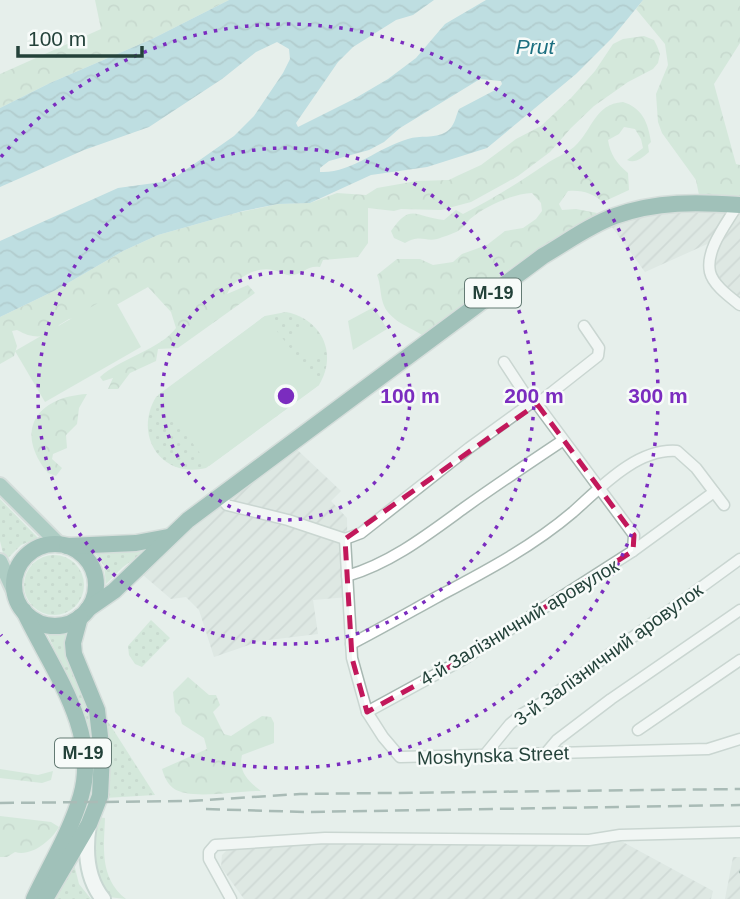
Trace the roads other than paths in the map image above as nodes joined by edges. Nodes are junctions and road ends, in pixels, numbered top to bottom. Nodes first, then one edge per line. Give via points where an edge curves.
1 (739, 204) edge
2 (740, 305) edge
3 (584, 326) dead end
4 (504, 362) dead end
5 (534, 404) junction
6 (562, 440) junction
7 (0, 485) edge
8 (599, 489) junction
9 (714, 492) junction
10 (220, 497) junction
11 (724, 505) dead end
12 (168, 537) junction
13 (345, 539) junction
14 (64, 545) junction
15 (633, 551) junction
16 (740, 559) edge
17 (0, 561) edge
18 (347, 576) junction
19 (20, 603) junction
20 (740, 610) edge
21 (84, 613) junction
22 (351, 643) junction
23 (740, 660) edge
24 (367, 712) junction
25 (638, 730) dead end
26 (740, 738) edge
27 (546, 753) junction
28 (482, 757) junction
29 (89, 824) junction
30 (740, 832) edge
31 (34, 899) edge
32 (45, 899) edge
33 (103, 899) edge
34 (231, 899) edge

1 - 2 street via 712,253 710,271
1 - 10 highway, М-19 via 666,204 596,225 544,256
3 - 5 street via 600,353
4 - 5 street, 4-й Залізничний аровулок
5 - 6 street, 4-й Залізничний аровулок
5 - 13 street via 469,448 361,533
6 - 8 street, 4-й Залізничний аровулок
6 - 18 street via 409,547
7 - 14 main road
8 - 9 street via 632,464 665,450 683,456
8 - 15 street, 4-й Залізничний аровулок via 634,535
8 - 22 street via 525,548
9 - 11 street
9 - 15 street, 4-й Залізничний аровулок
10 - 12 highway, М-19
10 - 13 street via 228,505
12 - 14 highway, М-19
12 - 21 highway, М-19
13 - 18 street, Moshynska Street
14 - 19 highway, М-19 via 42,547 23,561 15,577
14 - 21 highway, М-19 via 85,557 92,569 96,589
15 - 24 street, 4-й Залізничний аровулок via 464,660
16 - 28 street, 3-й Залізничний аровулок via 522,713
17 - 19 main road
18 - 22 street, Moshynska Street
19 - 21 highway, М-19 via 37,621 48,625 65,624
19 - 31 highway, М-19 via 71,704 83,761 81,795
20 - 27 street via 611,699
21 - 29 highway, М-19 via 73,643 74,654 97,710 102,754 100,796
22 - 24 street, Moshynska Street
23 - 25 street
24 - 28 street, Moshynska Street via 400,757
26 - 27 street, Moshynska Street via 708,749
27 - 28 street, Moshynska Street
29 - 32 highway, М-19
29 - 33 main road via 90,875
30 - 34 street via 589,840 325,838 215,845 209,859

